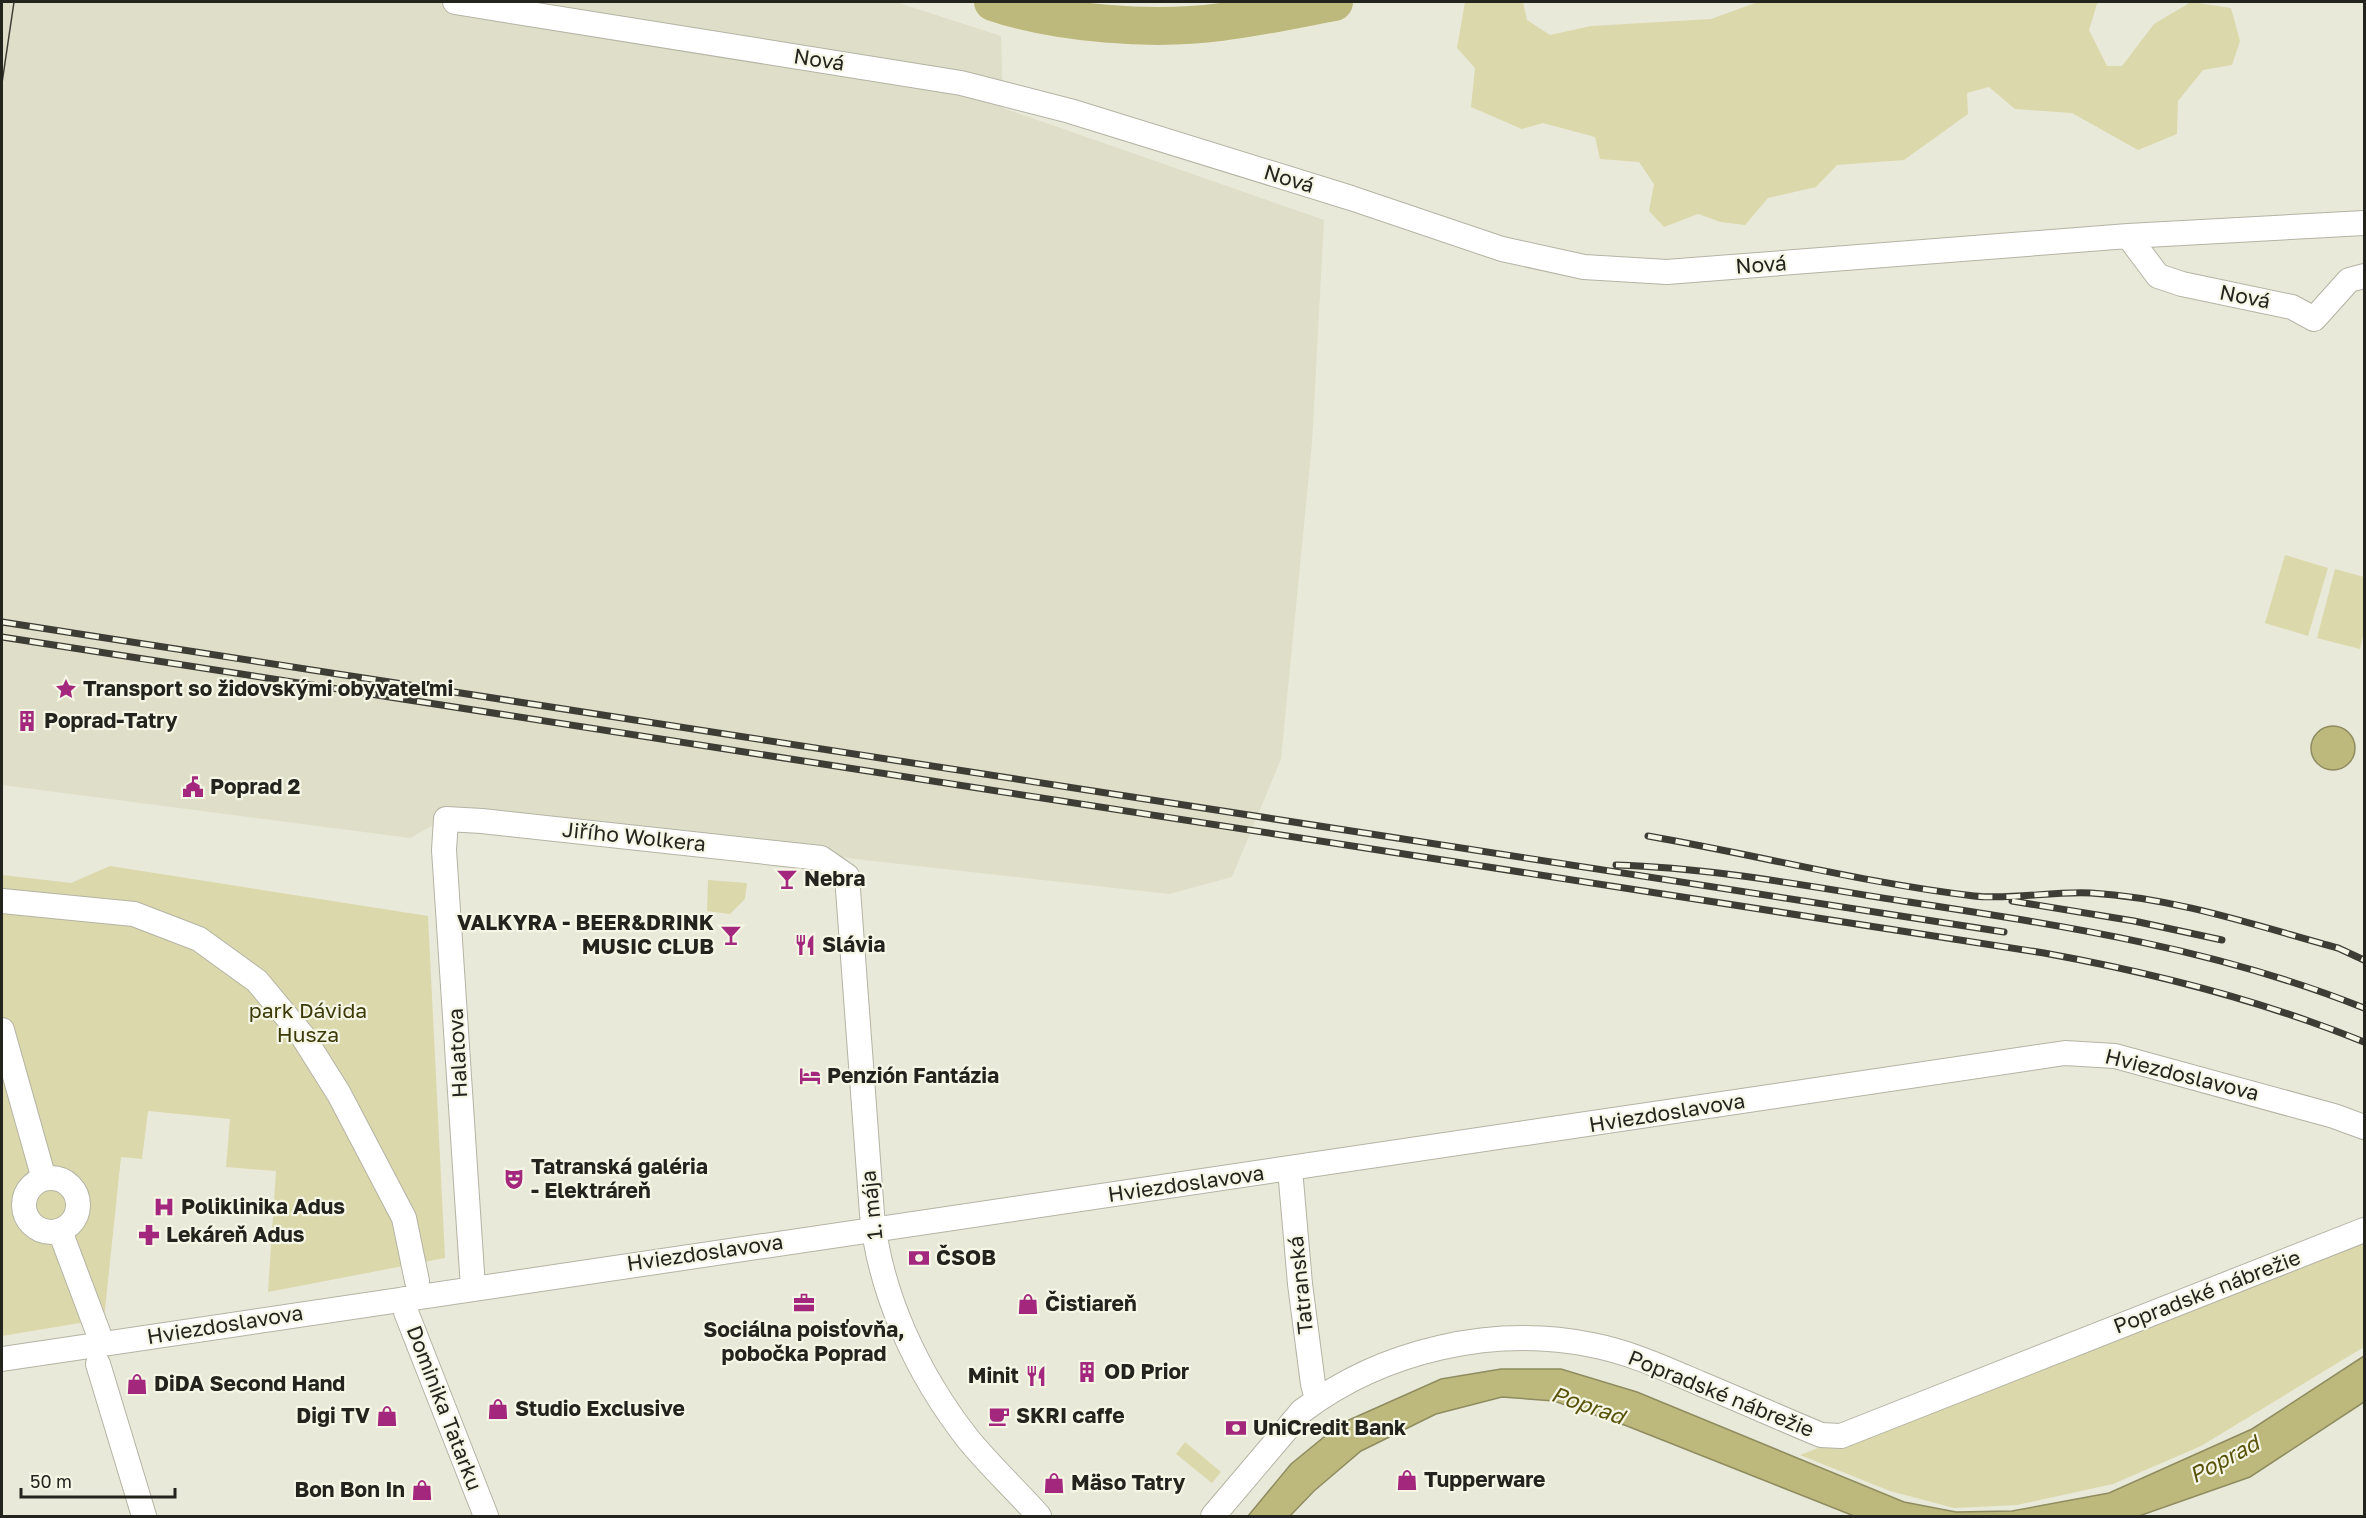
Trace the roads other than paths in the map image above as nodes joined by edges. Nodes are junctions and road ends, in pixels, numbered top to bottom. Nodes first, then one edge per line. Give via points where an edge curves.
1 (455, 2) edge
2 (2364, 223) edge
3 (2128, 236) junction
4 (2364, 276) edge
5 (446, 819) joint
6 (821, 858) joint
7 (2, 901) edge
8 (2, 1030) edge
9 (2364, 1127) edge
10 (1290, 1169) junction
11 (45, 1179) junction
12 (873, 1229) junction
13 (2364, 1230) edge
14 (60, 1231) junction
15 (473, 1288) junction
16 (411, 1290) junction
17 (98, 1332) dead end
18 (2, 1359) edge
19 (98, 1364) dead end
20 (1317, 1399) junction
21 (144, 1516) edge
22 (486, 1516) edge
23 (1039, 1516) edge
24 (1213, 1516) edge

1 - 3 street, Nová via 961,82 1070,111 1502,249 1584,267 1667,272
2 - 3 street, Nová
3 - 4 street, Nová via 2158,276 2182,285 2292,307 2314,319 2349,280
5 - 6 street, Jiřího Wolkera
5 - 15 street, Halatova via 445,860
6 - 12 street, 1. mája via 847,876
7 - 16 street, Dominika Tatarku via 134,914 199,939 257,981 302,1035 339,1094 404,1218
8 - 11 street
9 - 10 street, Hviezdoslavova via 2115,1056 2079,1053
10 - 12 street, Hviezdoslavova
10 - 20 street, Tatranská via 1300,1284
11 - 14 street via 68,1184 77,1198 77,1214
11 - 14 street via 29,1188 23,1205 25,1214 40,1231
12 - 15 street, Hviezdoslavova
12 - 23 street, 1. mája via 886,1283 930,1385 970,1440
13 - 20 street, Popradské nábrežie via 1841,1436 1821,1435 1629,1355 1562,1340 1484,1340 1437,1348 1382,1367
14 - 17 street
15 - 16 street, Hviezdoslavova
16 - 18 street, Hviezdoslavova
16 - 22 street, Dominika Tatarku via 406,1312
19 - 21 street
20 - 24 street, Popradské nábrežie via 1292,1421

